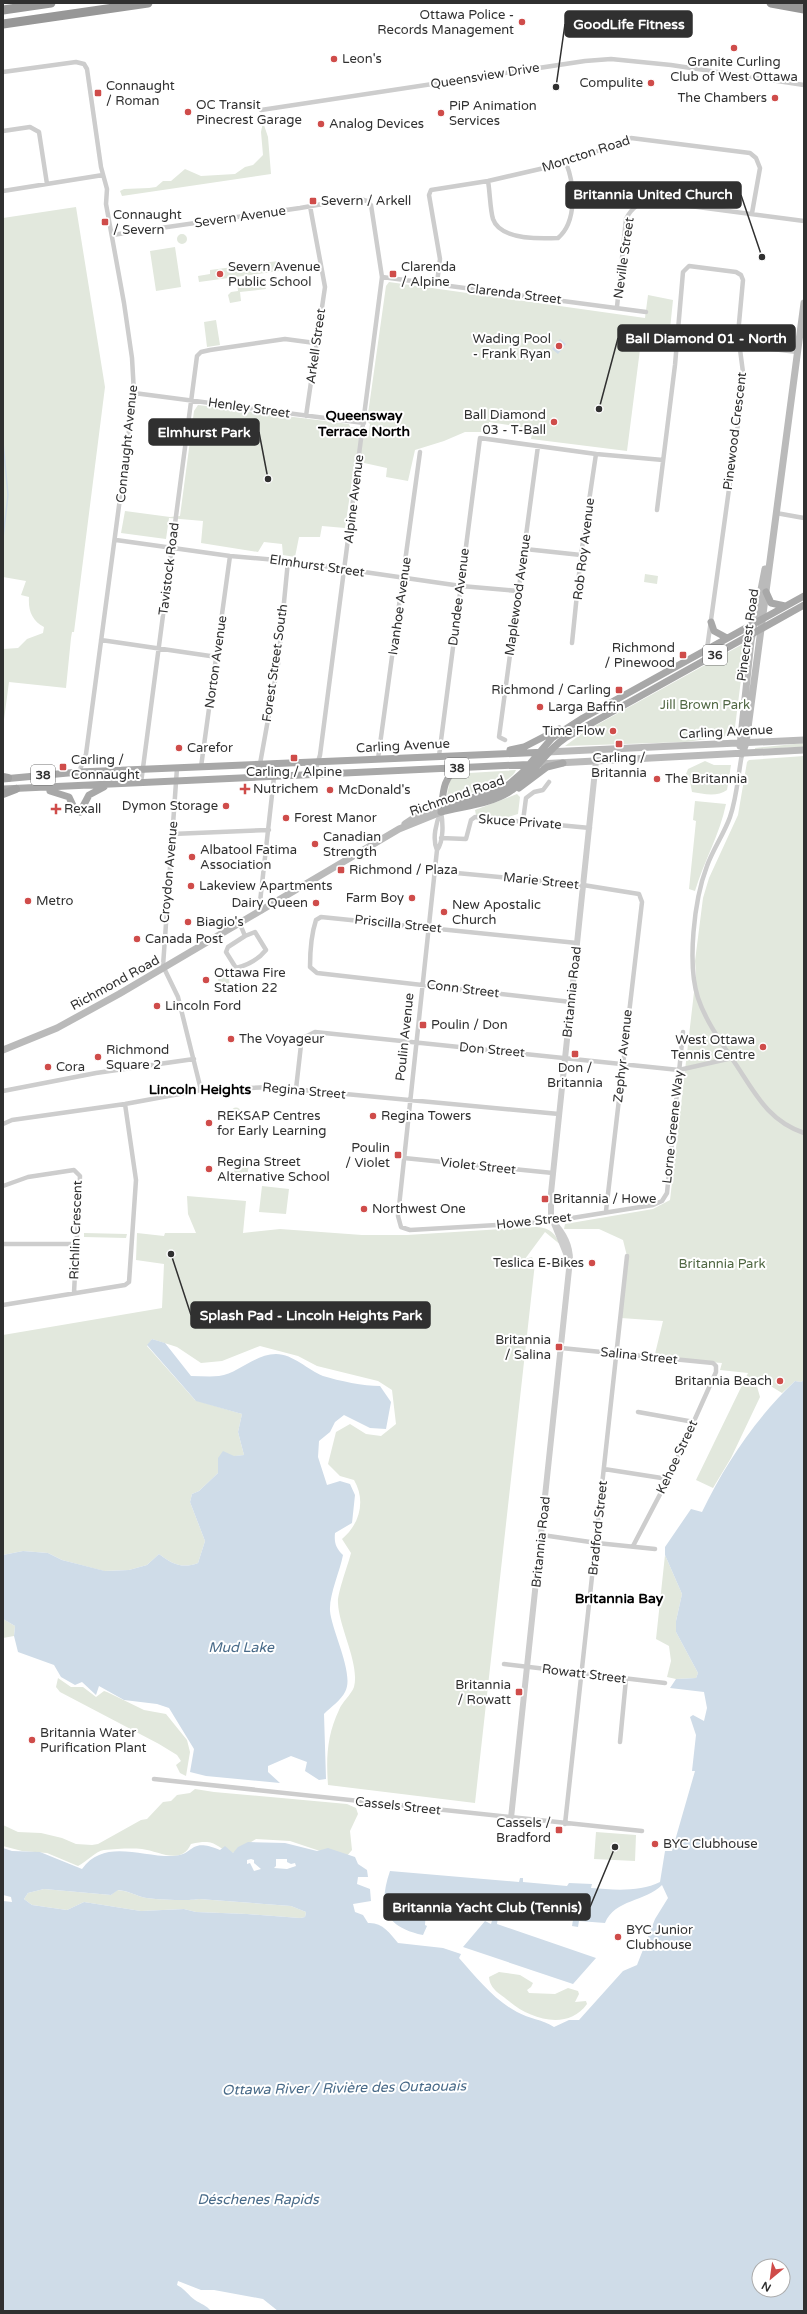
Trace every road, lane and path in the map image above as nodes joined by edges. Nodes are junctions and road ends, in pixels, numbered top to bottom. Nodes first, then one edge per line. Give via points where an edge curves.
1 (51, 3) edge
2 (148, 3) edge
3 (771, 3) edge
4 (3, 10) edge
5 (804, 10) edge
6 (3, 24) edge
7 (3, 72) edge
8 (804, 85) edge
9 (261, 110) dead end
10 (3, 131) edge
11 (566, 163) junction
12 (103, 175) junction
13 (488, 181) junction
14 (48, 184) junction
15 (3, 191) edge
16 (367, 201) joint
17 (310, 206) junction
18 (752, 213) junction
19 (804, 221) edge
20 (112, 234) junction
21 (382, 277) junction
22 (437, 283) junction
23 (804, 303) edge
24 (617, 307) junction
25 (646, 312) dead end
26 (803, 322) edge
27 (315, 343) junction
28 (739, 345) junction
29 (797, 352) junction
30 (134, 393) junction
31 (191, 400) junction
32 (306, 416) junction
33 (364, 423) junction
34 (538, 446) junction
35 (420, 452) dead end
36 (596, 454) junction
37 (663, 460) junction
38 (657, 510) dead end
39 (776, 513) junction
40 (804, 518) edge
41 (116, 540) junction
42 (771, 547) junction
43 (172, 548) junction
44 (525, 549) junction
45 (581, 555) junction
46 (230, 556) junction
47 (288, 561) junction
48 (345, 570) junction
49 (404, 578) junction
50 (461, 586) junction
51 (518, 591) junction
52 (766, 592) junction
53 (804, 596) edge
54 (804, 605) edge
55 (785, 606) junction
56 (758, 621) junction
57 (711, 622) junction
58 (760, 630) junction
59 (752, 635) junction
60 (727, 638) junction
61 (101, 640) junction
62 (572, 643) dead end
63 (159, 650) junction
64 (707, 650) junction
65 (217, 657) junction
66 (613, 702) junction
67 (618, 708) junction
68 (583, 718) junction
69 (505, 740) dead end
70 (804, 740) edge
71 (743, 743) junction
72 (804, 750) edge
73 (547, 752) junction
74 (538, 753) junction
75 (479, 754) junction
76 (742, 754) junction
77 (439, 756) junction
78 (378, 759) junction
79 (596, 761) junction
80 (318, 762) junction
81 (563, 763) junction
82 (260, 764) junction
83 (538, 764) junction
84 (530, 765) junction
85 (201, 767) junction
86 (177, 768) junction
87 (461, 768) junction
88 (429, 769) junction
89 (143, 770) junction
90 (79, 772) junction
91 (314, 775) junction
92 (274, 777) junction
93 (5, 778) edge
94 (177, 782) junction
95 (549, 782) dead end
96 (141, 783) junction
97 (445, 784) junction
98 (109, 785) junction
99 (38, 788) junction
100 (16, 789) junction
101 (3, 790) edge
102 (511, 791) junction
103 (3, 794) edge
104 (442, 808) junction
105 (523, 821) junction
106 (590, 828) junction
107 (269, 830) junction
108 (172, 834) junction
109 (441, 838) junction
110 (437, 850) junction
111 (435, 871) junction
112 (583, 886) junction
113 (642, 902) joint
114 (262, 911) junction
115 (316, 920) joint
116 (240, 924) junction
117 (429, 927) junction
118 (245, 936) junction
119 (577, 944) junction
120 (164, 969) junction
121 (423, 984) junction
122 (571, 1002) junction
123 (684, 1032) dead end
124 (417, 1043) junction
125 (3, 1050) edge
126 (566, 1057) junction
127 (732, 1058) junction
128 (194, 1059) junction
129 (622, 1064) junction
130 (679, 1070) junction
131 (296, 1089) junction
132 (201, 1090) junction
133 (3, 1091) edge
134 (410, 1101) junction
135 (126, 1104) junction
136 (559, 1114) junction
137 (3, 1124) edge
138 (804, 1133) edge
139 (404, 1158) junction
140 (552, 1173) junction
141 (3, 1186) edge
142 (665, 1198) joint
143 (606, 1211) junction
144 (553, 1222) junction
145 (401, 1227) joint
146 (3, 1244) edge
147 (77, 1244) junction
148 (627, 1256) dead end
149 (74, 1293) junction
150 (3, 1305) edge
151 (561, 1348) junction
152 (617, 1354) junction
153 (716, 1366) joint
154 (638, 1412) dead end
155 (694, 1422) junction
156 (604, 1468) junction
157 (668, 1478) junction
158 (542, 1535) junction
159 (596, 1544) junction
160 (633, 1546) junction
161 (655, 1549) dead end
162 (504, 1664) dead end
163 (528, 1667) junction
164 (581, 1674) junction
165 (626, 1679) junction
166 (665, 1683) dead end
167 (620, 1742) dead end
168 (154, 1779) dead end
169 (512, 1818) junction
170 (565, 1824) junction
171 (642, 1831) dead end

1 - 4 highway
2 - 6 highway
3 - 5 highway
7 - 12 street, Connaught Avenue via 76,62 84,64 87,69
8 - 9 street, Queensview Drive via 671,65 611,59
10 - 14 street via 30,127 39,132
11 - 13 street, Moncton Road
11 - 13 street via 572,176 572,204 566,231 558,238 508,234 498,228 493,218
11 - 18 street, Moncton Road via 631,138 750,153 756,158 760,168
12 - 14 street
12 - 20 street, Connaught Avenue
13 - 22 street, Moncton Road via 431,190 429,195 440,259
14 - 15 street
16 - 17 street, Severn Avenue via 357,198
16 - 21 street, Alpine Avenue via 371,205
17 - 20 street, Severn Avenue
17 - 27 street, Arkell Street via 325,287
18 - 19 street
18 - 24 street, Neville Street via 652,200 641,202 631,209 626,219
20 - 30 street, Connaught Avenue via 125,310
21 - 22 street, Clarenda Street
21 - 33 street, Alpine Avenue
22 - 24 street, Clarenda Street
23 - 26 main road, Pinecrest Road
24 - 25 street, Clarenda Street
26 - 29 main road, Pinecrest Road
27 - 31 street, Tavistock Road via 285,339 201,352 197,356
27 - 32 street, Arkell Street
28 - 29 street
28 - 37 street, Pinewood Crescent via 743,280 741,275 736,272 699,267 685,268 681,279 675,365
28 - 57 street, Pinewood Crescent via 744,380
29 - 39 main road, Pinecrest Road
30 - 31 street, Henley Street
30 - 41 street, Connaught Avenue
31 - 32 street, Henley Street
31 - 43 street, Tavistock Road
32 - 33 street, Henley Street
33 - 48 street, Alpine Avenue
34 - 36 street
34 - 44 street, Maplewood Avenue
34 - 50 street, Dundee Avenue via 480,438
35 - 49 street, Ivanhoe Avenue
36 - 37 street
36 - 45 street, Rob Roy Avenue
37 - 38 street, Pinewood Crescent
39 - 40 street
39 - 42 main road, Pinecrest Road
41 - 43 street, Elmhurst Street
41 - 61 street, Connaught Avenue
42 - 52 main road, Pinecrest Road
42 - 56 main road, Pinecrest Road via 761,586
43 - 46 street, Elmhurst Street
43 - 63 street, Tavistock Road
44 - 45 street
44 - 51 street, Maplewood Avenue
45 - 62 street, Rob Roy Avenue
46 - 47 street, Elmhurst Street
46 - 65 street, Norton Avenue
47 - 48 street, Elmhurst Street
47 - 82 street, Forest Street South via 278,664
48 - 49 street, Elmhurst Street
48 - 80 street, Alpine Avenue
49 - 50 street, Elmhurst Street
49 - 78 street, Ivanhoe Avenue
50 - 51 street, Elmhurst Street
50 - 77 street, Dundee Avenue
51 - 69 street, Maplewood Avenue via 498,737
52 - 55 main road via 771,603
52 - 56 main road, Pinecrest Road
53 - 55 main road, Richmond Road / 36
54 - 58 main road, Richmond Road / 36
55 - 56 main road, Richmond Road / 36
56 - 58 main road, Pinecrest Road
56 - 59 main road, Pinecrest Road
56 - 60 main road, Richmond Road / 36
57 - 60 main road via 717,634
57 - 64 street, Pinewood Crescent
58 - 59 main road, Richmond Road / 36
58 - 71 main road, Pinecrest Road
59 - 67 main road, Richmond Road / 36
59 - 71 main road, Pinecrest Road
60 - 64 main road, Richmond Road / 36
61 - 63 street
61 - 90 street, Connaught Avenue via 87,750
63 - 65 street
63 - 89 street, Tavistock Road
64 - 66 main road, Richmond Road / 36
65 - 85 street, Norton Avenue
66 - 67 main road
66 - 68 main road, Richmond Road / 36
67 - 73 main road, Richmond Road / 36 via 565,738
68 - 74 main road, Richmond Road / 36 via 552,738
68 - 75 main road via 524,747
70 - 71 main road, Carling Avenue / 38
71 - 73 main road, Carling Avenue / 38
71 - 76 main road, Pinecrest Road
72 - 76 main road, Carling Avenue / 38
73 - 74 main road, Carling Avenue / 38
73 - 83 main road, Richmond Road / 36
74 - 75 main road, Carling Avenue / 38
74 - 84 main road, Richmond Road / 36
75 - 77 main road, Carling Avenue / 38
76 - 79 main road, Carling Avenue / 38
76 - 127 street via 731,816 708,864 700,888 692,961 694,982 702,1009
77 - 78 main road, Carling Avenue / 38
78 - 80 main road, Carling Avenue / 38
79 - 81 main road, Carling Avenue / 38
79 - 106 street, Britannia Road
80 - 82 main road, Carling Avenue / 38
80 - 91 street, Alpine Avenue
81 - 83 main road, Carling Avenue / 38
81 - 102 main road via 547,768 528,783
82 - 85 main road, Carling Avenue / 38
83 - 84 main road, Carling Avenue / 38
83 - 102 main road, Richmond Road / 36
84 - 87 main road, Carling Avenue / 38
84 - 104 main road, Richmond Road / 36 via 515,780 497,791
85 - 86 main road, Carling Avenue / 38
86 - 89 main road, Carling Avenue / 38
86 - 94 street, Croydon Avenue
87 - 88 main road, Carling Avenue / 38
87 - 97 main road via 452,772
88 - 91 main road, Carling Avenue / 38
88 - 97 main road via 440,774
89 - 90 main road, Carling Avenue / 38
89 - 96 street, Tavistock Road
90 - 93 main road, Carling Avenue / 38
91 - 92 main road, Carling Avenue / 38
92 - 94 main road, Carling Avenue / 38
92 - 107 street
94 - 96 main road, Carling Avenue / 38
94 - 108 street, Croydon Avenue
95 - 105 street via 543,790 534,792 526,798
96 - 98 main road, Carling Avenue / 38
97 - 104 main road, Poulin Avenue
98 - 99 main road, Carling Avenue / 38
98 - 99 main road via 92,794 78,811 67,796
99 - 100 main road, Carling Avenue / 38
100 - 101 main road, Carling Avenue / 38
100 - 103 highway
102 - 104 main road, Richmond Road / 36 via 490,800
104 - 109 street, Poulin Avenue
104 - 110 street, Poulin Avenue via 437,821
104 - 114 main road, Richmond Road / 36 via 417,815 399,829
105 - 106 street, Skuce Private
105 - 109 street, Skuce Private via 478,817 471,820 466,839
106 - 112 street, Britannia Road
107 - 108 street
107 - 114 street via 260,902
108 - 120 street, Croydon Avenue
109 - 110 street, Poulin Avenue
110 - 111 street, Poulin Avenue
111 - 112 street, Marie Street
111 - 117 street, Poulin Avenue
112 - 113 street, Marie Street via 639,894
112 - 119 street, Britannia Road
113 - 129 street, Zephyr Avenue
114 - 116 main road, Richmond Road / 36
115 - 117 street, Priscilla Street via 321,917
115 - 121 street, Conn Street via 310,955 310,967 314,972
116 - 118 street
116 - 120 main road, Richmond Road / 36
117 - 119 street, Priscilla Street
117 - 121 street, Poulin Avenue
118 - 118 street via 228,947 226,952 236,968 245,966 266,950 255,932
119 - 122 street, Britannia Road
120 - 125 main road, Richmond Road / 36 via 57,1028
120 - 128 street, Croydon Avenue via 178,997
121 - 122 street, Conn Street
121 - 124 street, Poulin Avenue
122 - 126 street, Britannia Road
123 - 130 street, Lorne Greene Way
124 - 126 street, Don Street
124 - 131 street, Don Street via 315,1032 305,1037 301,1045
124 - 134 street, Poulin Avenue
126 - 129 street, Don Street
126 - 136 street, Britannia Road
127 - 130 street, Don Street
127 - 138 street via 771,1115
128 - 132 street, Croydon Avenue
128 - 133 street via 96,1073
129 - 130 street, Don Street
129 - 143 street, Zephyr Avenue
130 - 142 street, Lorne Greene Way
131 - 132 street, Regina Street via 271,1087
131 - 134 street, Regina Street
132 - 135 street, Regina Street
134 - 136 street, Regina Street
134 - 139 street, Poulin Avenue
135 - 137 street, Regina Street via 12,1120
135 - 149 street via 136,1180 131,1278 125,1284
136 - 140 street, Britannia Road
139 - 140 street, Violet Street
139 - 145 street, Poulin Avenue via 398,1216
140 - 144 street, Britannia Road
141 - 147 street, Richlin Crescent via 28,1177 74,1170 77,1172 80,1176
142 - 143 street, Howe Street via 653,1205
143 - 144 street, Howe Street
144 - 145 street, Howe Street via 410,1230
144 - 151 street, Britannia Road via 569,1265
146 - 147 street
147 - 149 street, Richlin Crescent
148 - 152 street, Bradford Street
149 - 150 street
151 - 152 street, Salina Street
151 - 158 street, Britannia Road
152 - 153 street, Salina Street via 713,1363
152 - 156 street, Bradford Street
153 - 155 street, Kehoe Street via 716,1372
154 - 155 street
155 - 157 street, Kehoe Street
156 - 157 street
156 - 159 street, Bradford Street
157 - 160 street, Kehoe Street
158 - 159 street
158 - 163 street, Britannia Road
159 - 160 street
159 - 164 street, Bradford Street
160 - 161 street
162 - 163 street, Rowatt Street
163 - 164 street, Rowatt Street
163 - 169 street, Britannia Road
164 - 165 street, Rowatt Street
164 - 170 street, Bradford Street
165 - 166 street, Rowatt Street
165 - 167 street
168 - 169 street, Cassels Street
169 - 170 street, Cassels Street
170 - 171 street, Cassels Street

